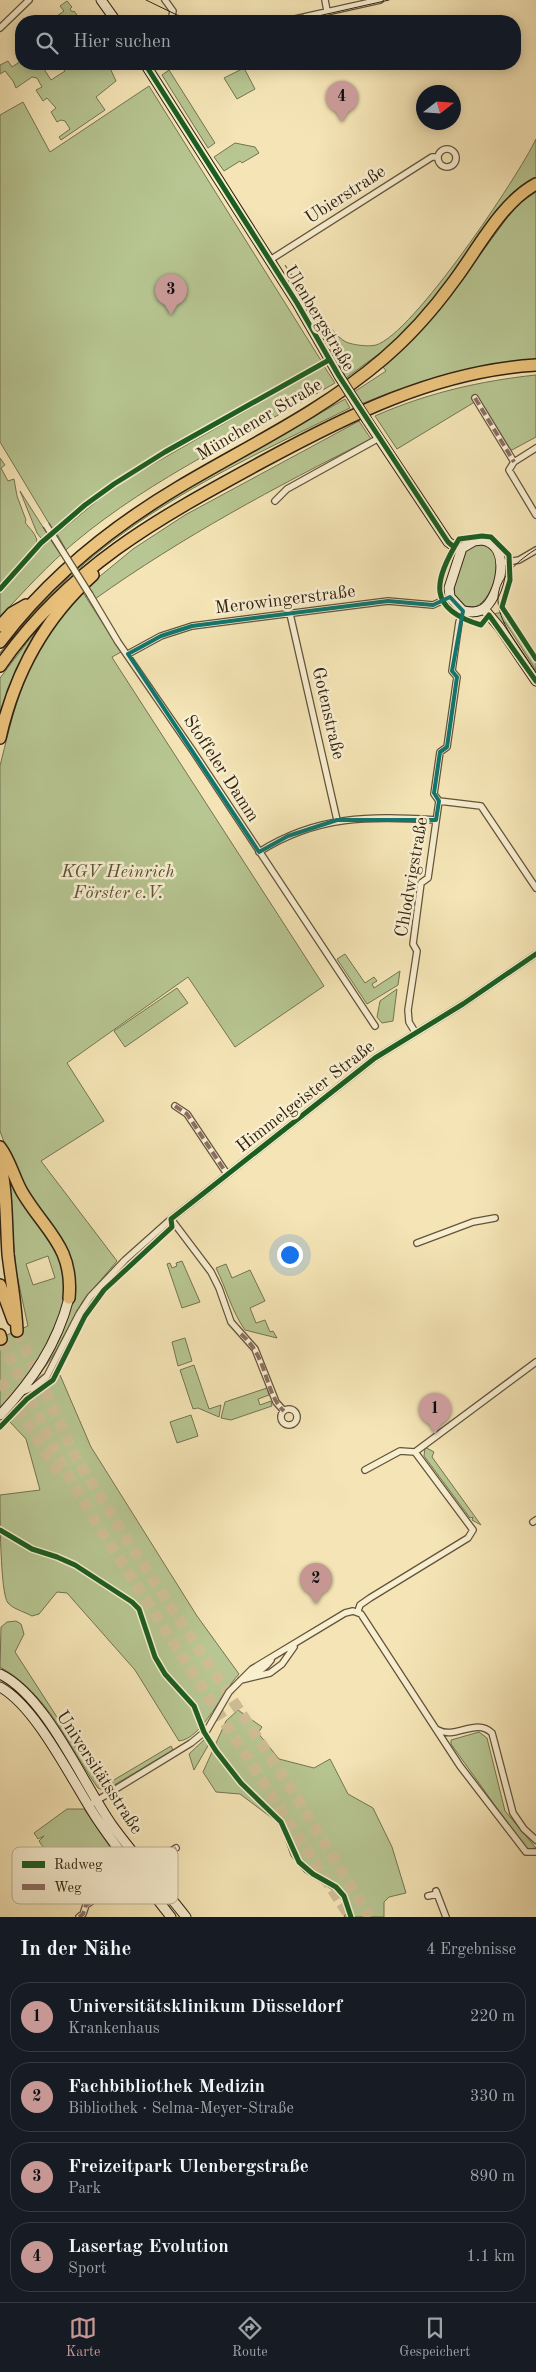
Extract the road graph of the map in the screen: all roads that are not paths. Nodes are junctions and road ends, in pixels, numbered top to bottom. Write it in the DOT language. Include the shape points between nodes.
graph roads {
  1 [pos="29,0"];
  2 [pos="101,0"];
  3 [pos="165,0"];
  4 [pos="324,0"];
  5 [pos="380,0"];
  6 [pos="327,11"];
  7 [pos="112,15"];
  8 [pos="173,15"];
  9 [pos="311,15"];
  10 [pos="0,28"];
  11 [pos="147,70"];
  12 [pos="438,157"];
  13 [pos="536,184"];
  14 [pos="270,260"];
  15 [pos="536,365"];
  16 [pos="475,398"];
  17 [pos="379,438"];
  18 [pos="536,448"];
  19 [pos="514,462"];
  20 [pos="275,501"];
  21 [pos="536,515"];
  22 [pos="46,525"];
  23 [pos="536,550"];
  24 [pos="461,551"];
  25 [pos="100,560"];
  26 [pos="501,563"];
  27 [pos="450,597"];
  28 [pos="34,601"];
  29 [pos="484,608"];
  30 [pos="463,611"];
  31 [pos="290,614"];
  32 [pos="0,626"];
  33 [pos="0,642"];
  34 [pos="128,654"];
  35 [pos="0,666"];
  36 [pos="527,669"];
  37 [pos="536,673"];
  38 [pos="536,681"];
  39 [pos="0,738"];
  40 [pos="439,801"];
  41 [pos="338,820"];
  42 [pos="436,820"];
  43 [pos="259,852"];
  44 [pos="536,888"];
  45 [pos="536,954"];
  46 [pos="374,1026"];
  47 [pos="415,1032"];
  48 [pos="175,1106"];
  49 [pos="0,1147"];
  50 [pos="0,1161"];
  51 [pos="227,1174"];
  52 [pos="495,1218"];
  53 [pos="171,1219"];
  54 [pos="417,1243"];
  55 [pos="0,1285"];
  56 [pos="69,1298"];
  57 [pos="536,1362"];
  58 [pos="22,1392"];
  59 [pos="284,1411"];
  60 [pos="0,1415"];
  61 [pos="416,1452"];
  62 [pos="365,1470"];
  63 [pos="358,1611"];
  64 [pos="298,1643"];
  65 [pos="0,1674"];
  66 [pos="241,1680"];
  67 [pos="0,1687"];
  68 [pos="49,1722"];
  69 [pos="41,1729"];
  70 [pos="438,1730"];
  71 [pos="97,1800"];
  72 [pos="88,1806"];
  73 [pos="536,1840"];
  74 [pos="117,1847"];
  75 [pos="130,1847"];
  76 [pos="536,1852"];
  77 [pos="428,1896"];
  78 [pos="86,1904"];
  79 [pos="161,1904"];
  80 [pos="176,1904"];
  81 [pos="79,1917"];
  82 [pos="171,1917"];
  83 [pos="186,1917"];
  84 [pos="446,1917"];
  1 -- 10 [label="street"];
  2 -- 7 [label="street"];
  3 -- 8 [label="street" via="173,10"];
  4 -- 6 [label="street"];
  5 -- 6 [label="street"];
  6 -- 9 [label="street"];
  11 -- 14 [label="street, Ulenbergstraße"];
  12 -- 14 [label="street, Ubierstraße" via="432,157"];
  13 -- 28 [label="highway, Münchener Straße" via="513,201 433,309 381,361 292,424 178,487 130,518 88,549"];
  14 -- 17 [label="street, Ulenbergstraße, bridge"];
  15 -- 25 [label="highway, Münchener Straße" via="454,378 368,408 182,504"];
  16 -- 19 [label="street"];
  17 -- 20 [label="street" via="287,489"];
  17 -- 24 [label="street, Ulenbergstraße" via="448,542"];
  18 -- 19 [label="street"];
  19 -- 21 [label="street" via="509,468 510,473"];
  22 -- 34 [label="street, Stoffeler Damm, bridge"];
  23 -- 26 [label="street" via="519,560"];
  24 -- 26 [label="street" via="474,541 486,540 497,549"];
  24 -- 27 [label="street" via="449,588"];
  25 -- 35 [label="highway, Münchener Straße" via="45,610"];
  25 -- 39 [label="highway" via="96,572 49,623 30,654 10,700"];
  26 -- 29 [label="street" via="491,599"];
  27 -- 30 [label="street"];
  27 -- 31 [label="street, Merowingerstraße" via="433,605 388,601"];
  28 -- 32 [label="highway" via="12,613"];
  28 -- 33 [label="highway, Münchener Straße"];
  29 -- 30 [label="street" via="474,612"];
  29 -- 36 [label="street"];
  30 -- 40 [label="street, Chlodwigstraße" via="452,671 457,677 447,747 440,752 434,791"];
  31 -- 34 [label="street, Merowingerstraße" via="192,626 160,636"];
  31 -- 41 [label="street, Gotenstraße"];
  34 -- 43 [label="street, Stoffeler Damm"];
  36 -- 37 [label="street"];
  36 -- 38 [label="street"];
  40 -- 42 [label="street, Chlodwigstraße"];
  40 -- 44 [label="street" via="481,806"];
  41 -- 42 [label="street" via="378,817"];
  41 -- 43 [label="street" via="301,831"];
  42 -- 47 [label="street, Chlodwigstraße" via="428,878 421,883 413,944 417,951 408,1017"];
  43 -- 46 [label="street, Stoffeler Damm"];
  45 -- 47 [label="street, Himmelgeister Straße"];
  47 -- 51 [label="street, Himmelgeister Straße" via="375,1058"];
  48 -- 51 [label="street, Himmelgeister Straße" via="187,1114"];
  49 -- 56 [label="highway" via="25,1197 59,1243 70,1276"];
  50 -- 55 [label="highway" via="17,1331"];
  51 -- 53 [label="street, Himmelgeister Straße"];
  52 -- 54 [label="street" via="473,1222"];
  53 -- 58 [label="street, Himmelgeister Straße" via="105,1280 79,1314 47,1376"];
  53 -- 59 [label="street" via="220,1288 231,1322 256,1350 276,1402"];
  56 -- 58 [label="street" via="53,1343 38,1372"];
  57 -- 61 [label="street"];
  58 -- 60 [label="street, Himmelgeister Straße"];
  61 -- 62 [label="street" via="400,1451"];
  61 -- 63 [label="street" via="472,1528 473,1534 370,1598 360,1605"];
  63 -- 64 [label="street" via="344,1613"];
  63 -- 70 [label="street"];
  64 -- 66 [label="street" via="265,1661"];
  64 -- 66 [label="street" via="282,1664 270,1673"];
  65 -- 68 [label="street, Universitätsstraße" via="32,1698"];
  66 -- 71 [label="street" via="229,1692 204,1732 191,1743"];
  67 -- 69 [label="street, Universitätsstraße" via="24,1707"];
  68 -- 69 [label="street"];
  68 -- 71 [label="street, Universitätsstraße"];
  69 -- 72 [label="street, Universitätsstraße"];
  70 -- 73 [label="street" via="447,1732 478,1726 492,1733 513,1813"];
  70 -- 76 [label="street" via="460,1766 522,1850"];
  71 -- 72 [label="street"];
  71 -- 75 [label="street, Universitätsstraße"];
  72 -- 74 [label="street, Universitätsstraße"];
  77 -- 84 [label="street" via="436,1893"];
  78 -- 81 [label="street, bridge" via="84,1914"];
  79 -- 82 [label="street, Universitätsstraße"];
  80 -- 83 [label="street, Universitätsstraße"];
}
